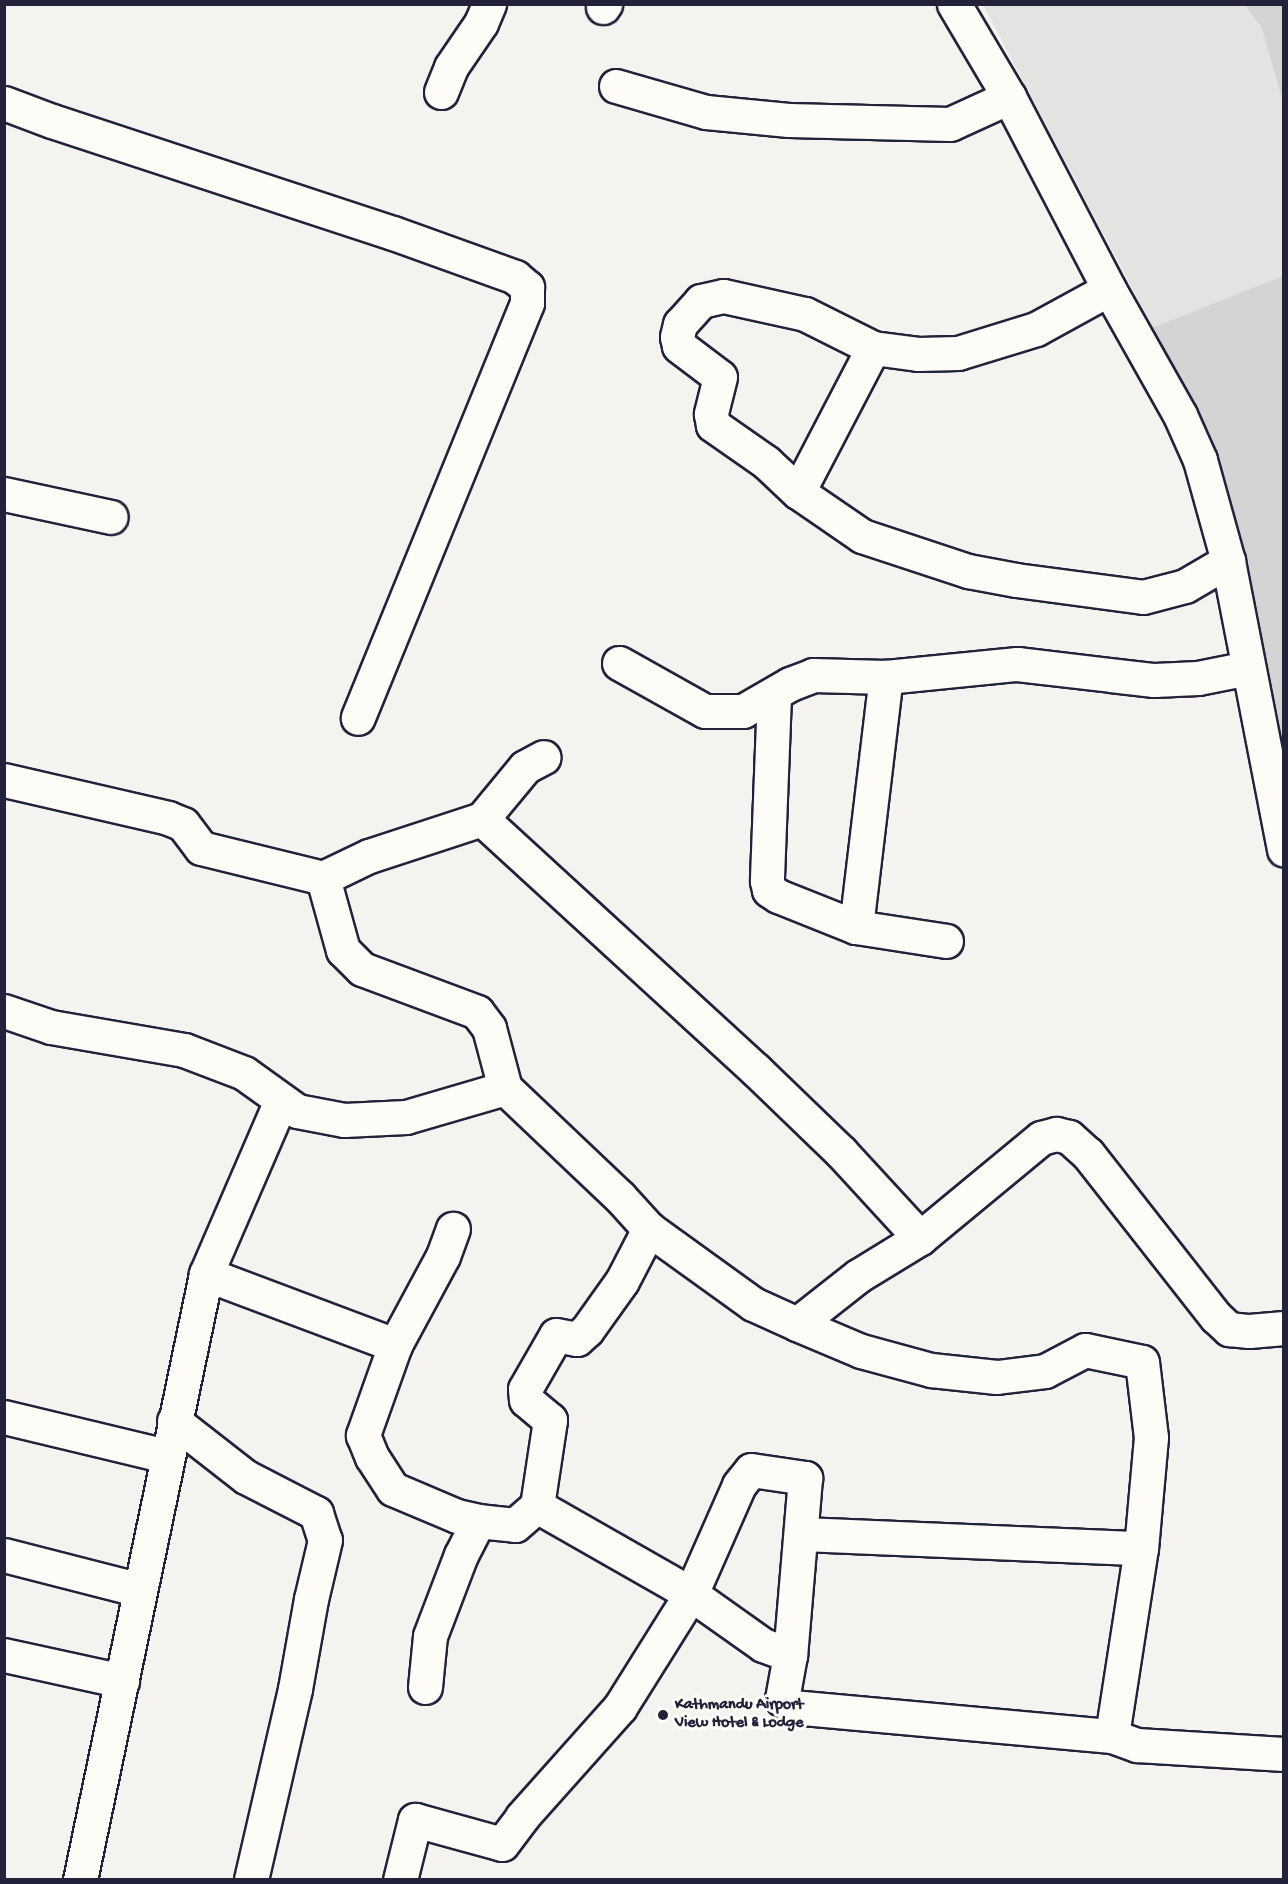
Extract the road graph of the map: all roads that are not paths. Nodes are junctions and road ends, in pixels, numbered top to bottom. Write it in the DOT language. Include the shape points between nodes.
graph roads {
  1 [pos="489,4"];
  2 [pos="954,4"];
  3 [pos="616,86"];
  4 [pos="441,92"];
  5 [pos="1009,97"];
  6 [pos="4,103"];
  7 [pos="1109,289"];
  8 [pos="873,348"];
  9 [pos="798,492"];
  10 [pos="4,494"];
  11 [pos="111,517"];
  12 [pos="1228,561"];
  13 [pos="619,663"];
  14 [pos="1248,668"];
  15 [pos="886,677"];
  16 [pos="774,695"];
  17 [pos="358,718"];
  18 [pos="544,757"];
  19 [pos="4,780"];
  20 [pos="482,819"];
  21 [pos="1284,850"];
  22 [pos="323,878"];
  23 [pos="856,927"];
  24 [pos="946,941"];
  25 [pos="4,1011"];
  26 [pos="505,1088"];
  27 [pos="281,1101"];
  28 [pos="453,1229"];
  29 [pos="649,1229"];
  30 [pos="920,1238"];
  31 [pos="206,1274"];
  32 [pos="797,1324"];
  33 [pos="1284,1328"];
  34 [pos="395,1345"];
  35 [pos="4,1416"];
  36 [pos="174,1421"];
  37 [pos="167,1456"];
  38 [pos="537,1506"];
  39 [pos="478,1521"];
  40 [pos="801,1534"];
  41 [pos="1141,1548"];
  42 [pos="4,1555"];
  43 [pos="140,1590"];
  44 [pos="691,1594"];
  45 [pos="4,1655"];
  46 [pos="790,1655"];
  47 [pos="122,1681"];
  48 [pos="425,1687"];
  49 [pos="1112,1736"];
  50 [pos="1284,1754"];
  51 [pos="80,1880"];
  52 [pos="251,1880"];
  53 [pos="399,1880"];
  1 -- 4 [label="street" via="451,67"];
  2 -- 5 [label="street"];
  3 -- 5 [label="street" via="706,112 789,120 950,124"];
  5 -- 7 [label="street"];
  6 -- 17 [label="street" via="393,233 515,277 527,287 527,303"];
  7 -- 8 [label="street" via="1036,329 958,353 918,354"];
  7 -- 12 [label="street" via="1180,415 1200,460"];
  8 -- 9 [label="street"];
  8 -- 9 [label="street" via="805,314 723,296 700,301 680,324 679,346 720,377 711,414 713,425 766,462"];
  9 -- 12 [label="street" via="862,536 968,571 1016,580 1143,597 1185,586"];
  10 -- 11 [label="street"];
  12 -- 14 [label="street"];
  13 -- 16 [label="street" via="705,711 743,711"];
  14 -- 15 [label="street" via="1198,678 1154,680 1017,664"];
  14 -- 21 [label="street"];
  15 -- 16 [label="street" via="813,675"];
  15 -- 23 [label="street"];
  16 -- 23 [label="street" via="769,891"];
  18 -- 20 [label="street" via="525,767"];
  19 -- 22 [label="street" via="168,818 183,824 201,848"];
  20 -- 22 [label="street" via="369,856"];
  20 -- 30 [label="street" via="756,1070 841,1152"];
  22 -- 26 [label="street" via="343,950 362,969 477,1012 489,1028"];
  23 -- 24 [label="street"];
  25 -- 27 [label="street" via="51,1027 184,1050 244,1073"];
  26 -- 27 [label="street" via="406,1117 344,1120 297,1111"];
  26 -- 29 [label="street"];
  27 -- 31 [label="street"];
  28 -- 34 [label="street" via="444,1256"];
  29 -- 32 [label="street" via="753,1304"];
  29 -- 38 [label="street" via="622,1281 587,1330 577,1339 556,1335 525,1389 526,1400 550,1420"];
  30 -- 32 [label="street" via="858,1276"];
  30 -- 33 [label="street" via="1041,1138 1056,1134 1069,1137 1088,1154 1229,1329"];
  31 -- 34 [label="street"];
  31 -- 36 [label="street"];
  32 -- 41 [label="street" via="861,1351 931,1370 997,1377 1045,1371 1085,1350 1142,1362 1150,1437"];
  34 -- 39 [label="street" via="363,1435 368,1452 393,1489"];
  35 -- 37 [label="street"];
  36 -- 37 [label="street"];
  36 -- 52 [label="street" via="246,1478 316,1513 325,1540"];
  37 -- 43 [label="street"];
  38 -- 39 [label="street" via="515,1525"];
  38 -- 44 [label="street"];
  39 -- 48 [label="street" via="430,1636"];
  40 -- 41 [label="street"];
  40 -- 44 [label="street" via="805,1479 751,1470 739,1485"];
  40 -- 46 [label="street"];
  41 -- 49 [label="street"];
  42 -- 43 [label="street"];
  43 -- 47 [label="street"];
  44 -- 46 [label="street" via="763,1646"];
  44 -- 53 [label="street" via="620,1707 502,1844 415,1820"];
  45 -- 47 [label="street"];
  46 -- 49 [label="street" via="782,1699 792,1707"];
  47 -- 51 [label="street"];
  49 -- 50 [label="street" via="1137,1745"];
}
